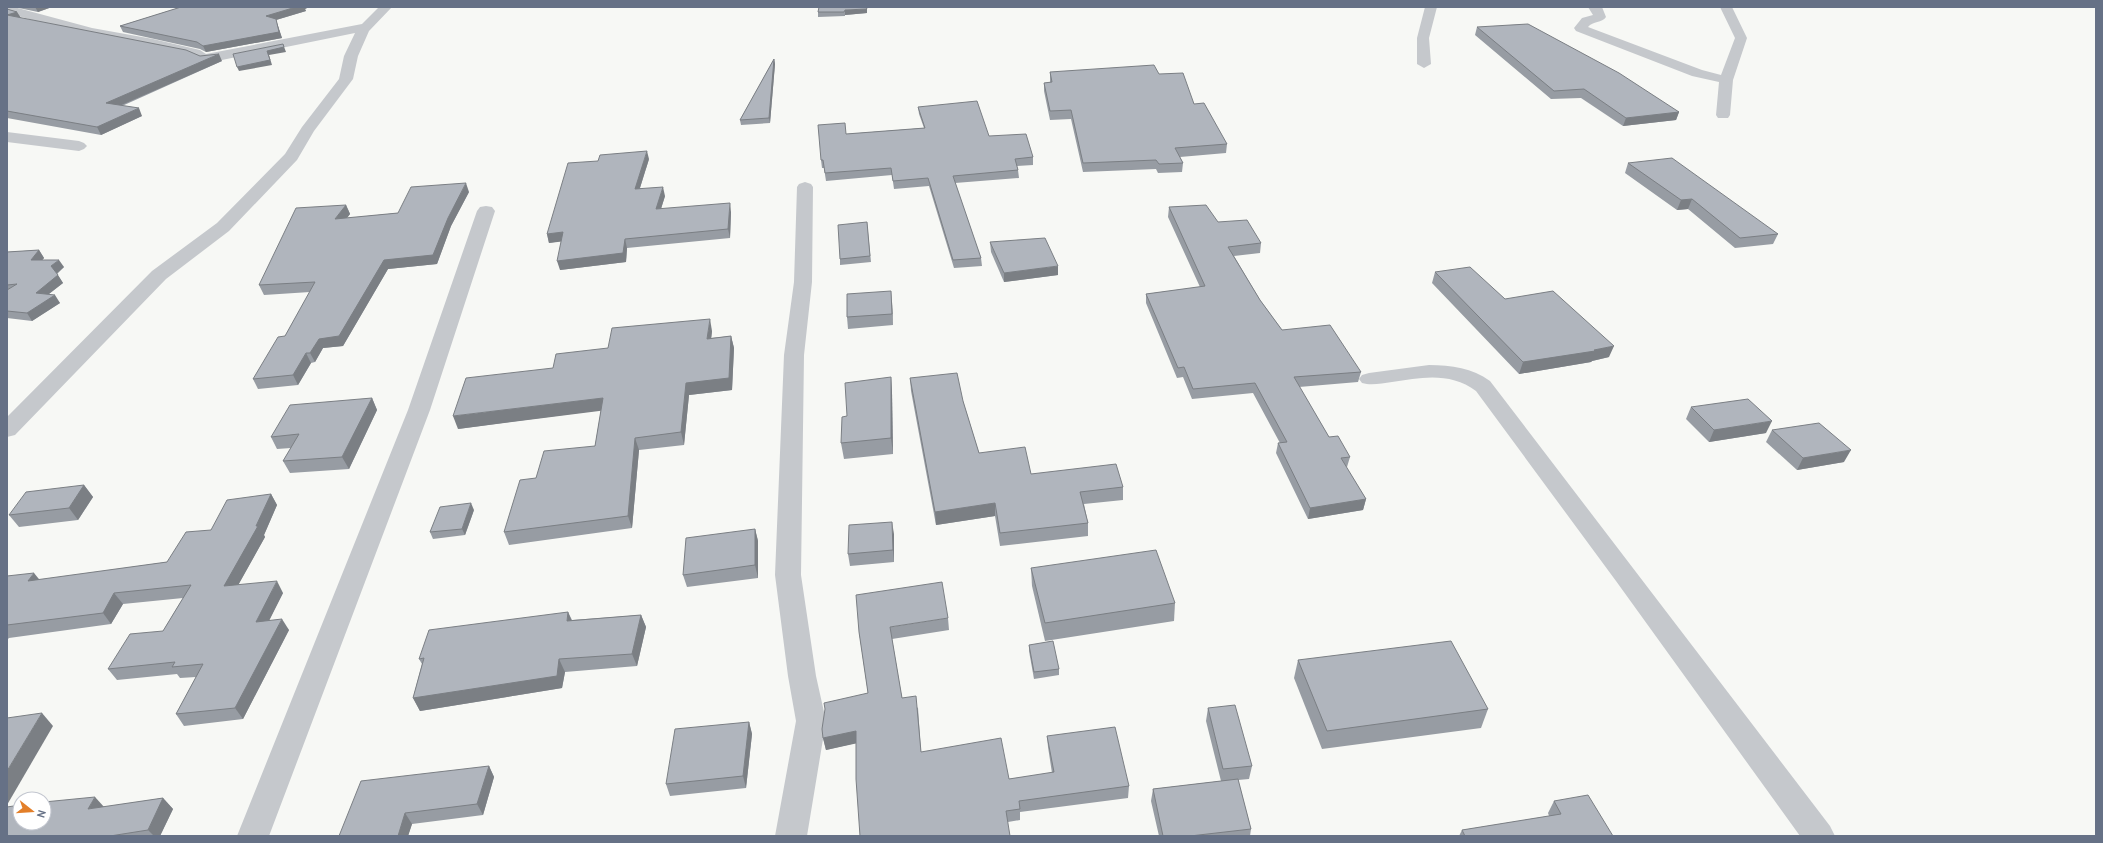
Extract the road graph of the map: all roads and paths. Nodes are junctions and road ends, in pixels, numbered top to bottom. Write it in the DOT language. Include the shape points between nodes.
graph roads {
  1 [pos="386,7"];
  2 [pos="1431,7"];
  3 [pos="1594,7"];
  4 [pos="1726,7"];
  5 [pos="7,9"];
  6 [pos="365,27"];
  7 [pos="1424,64"];
  8 [pos="1726,80"];
  9 [pos="1723,115"];
  10 [pos="7,137"];
  11 [pos="78,146"];
  12 [pos="805,187"];
  13 [pos="486,210"];
  14 [pos="1369,379"];
  15 [pos="7,430"];
  16 [pos="253,836"];
  17 [pos="791,836"];
  18 [pos="1818,836"];
  1 -- 6 [label="street"];
  2 -- 7 [label="street" via="1423,38"];
  3 -- 8 [label="street" via="1600,17 1586,22 1580,28 1697,73"];
  4 -- 8 [label="street" via="1741,38"];
  5 -- 6 [label="street" via="91,32 153,42 195,53 204,58"];
  6 -- 15 [label="street" via="351,56 346,79 306,130 291,157 223,227 159,275"];
  8 -- 9 [label="street"];
  10 -- 11 [label="street"];
  12 -- 17 [label="street" via="803,282 794,355 788,575 811,721"];
  13 -- 16 [label="street" via="419,410"];
  14 -- 18 [label="street" via="1447,370 1476,379 1483,386"];
}
